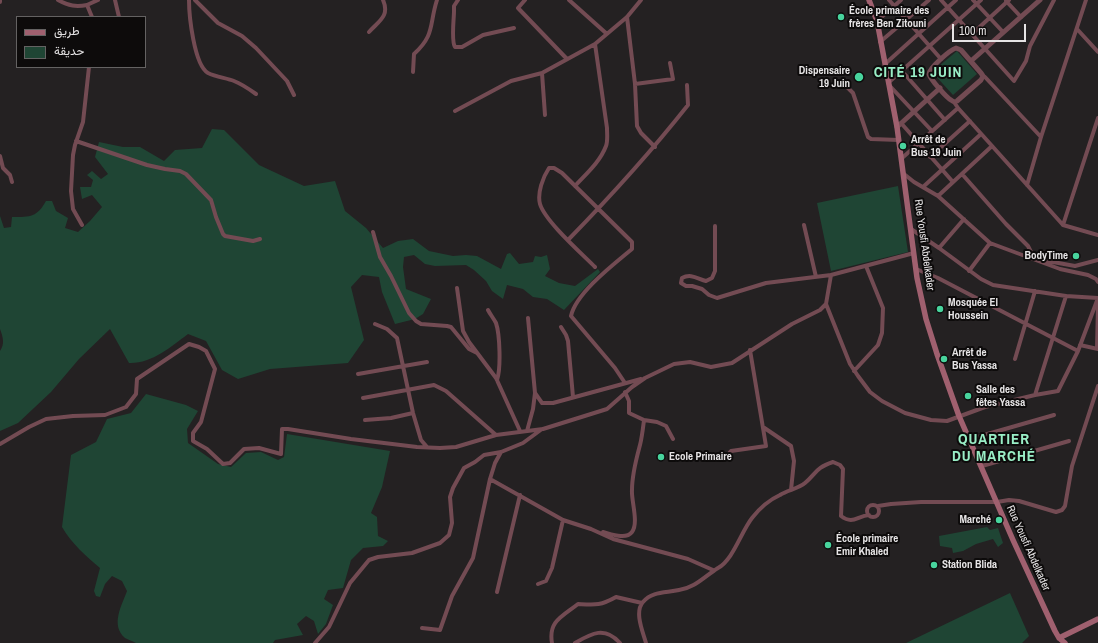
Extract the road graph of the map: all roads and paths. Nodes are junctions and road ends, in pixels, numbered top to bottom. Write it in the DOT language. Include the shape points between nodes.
graph roads {
  1 [pos="58,0"];
  2 [pos="98,0"];
  3 [pos="115,0"];
  4 [pos="190,0"];
  5 [pos="195,0"];
  6 [pos="383,0"];
  7 [pos="437,0"];
  8 [pos="458,0"];
  9 [pos="525,0"];
  10 [pos="569,0"];
  11 [pos="635,0"];
  12 [pos="869,0"];
  13 [pos="889,0"];
  14 [pos="900,0"];
  15 [pos="941,0"];
  16 [pos="956,0"];
  17 [pos="973,0"];
  18 [pos="981,0"];
  19 [pos="1054,0"];
  20 [pos="1086,0"];
  21 [pos="927,1"];
  22 [pos="1007,1"];
  23 [pos="1038,1"];
  24 [pos="640,2"];
  25 [pos="976,4"];
  26 [pos="87,5"];
  27 [pos="894,6"];
  28 [pos="947,8"];
  29 [pos="92,16"];
  30 [pos="119,16"];
  31 [pos="627,17"];
  32 [pos="1021,17"];
  33 [pos="990,18"];
  34 [pos="906,20"];
  35 [pos="959,20"];
  36 [pos="877,21"];
  37 [pos="514,28"];
  38 [pos="1076,28"];
  39 [pos="369,32"];
  40 [pos="1003,32"];
  41 [pos="919,33"];
  42 [pos="607,34"];
  43 [pos="972,34"];
  44 [pos="880,42"];
  45 [pos="595,44"];
  46 [pos="930,46"];
  47 [pos="985,48"];
  48 [pos="1098,52"];
  49 [pos="567,59"];
  50 [pos="941,59"];
  51 [pos="971,61"];
  52 [pos="670,63"];
  53 [pos="885,64"];
  54 [pos="89,68"];
  55 [pos="902,71"];
  56 [pos="414,72"];
  57 [pos="542,73"];
  58 [pos="983,76"];
  59 [pos="634,84"];
  60 [pos="844,84"];
  61 [pos="888,84"];
  62 [pos="687,85"];
  63 [pos="940,88"];
  64 [pos="256,94"];
  65 [pos="294,95"];
  66 [pos="927,100"];
  67 [pos="954,102"];
  68 [pos="958,108"];
  69 [pos="455,111"];
  70 [pos="914,112"];
  71 [pos="545,115"];
  72 [pos="1098,118"];
  73 [pos="945,120"];
  74 [pos="970,121"];
  75 [pos="899,125"];
  76 [pos="932,131"];
  77 [pos="981,134"];
  78 [pos="1041,137"];
  79 [pos="899,140"];
  80 [pos="76,141"];
  81 [pos="918,143"];
  82 [pos="992,146"];
  83 [pos="655,147"];
  84 [pos="0,156"];
  85 [pos="930,157"];
  86 [pos="901,159"];
  87 [pos="942,169"];
  88 [pos="904,174"];
  89 [pos="962,174"];
  90 [pos="12,182"];
  91 [pos="953,182"];
  92 [pos="1027,185"];
  93 [pos="575,186"];
  94 [pos="923,187"];
  95 [pos="938,196"];
  96 [pos="598,209"];
  97 [pos="964,219"];
  98 [pos="82,225"];
  99 [pos="804,225"];
  100 [pos="1063,225"];
  101 [pos="715,226"];
  102 [pos="911,230"];
  103 [pos="373,232"];
  104 [pos="1098,236"];
  105 [pos="260,239"];
  106 [pos="568,240"];
  107 [pos="990,243"];
  108 [pos="939,248"];
  109 [pos="914,253"];
  110 [pos="1031,258"];
  111 [pos="1098,260"];
  112 [pos="866,266"];
  113 [pos="595,267"];
  114 [pos="916,269"];
  115 [pos="969,271"];
  116 [pos="831,275"];
  117 [pos="816,277"];
  118 [pos="1098,282"];
  119 [pos="457,288"];
  120 [pos="1035,292"];
  121 [pos="1066,296"];
  122 [pos="1098,298"];
  123 [pos="826,304"];
  124 [pos="1098,305"];
  125 [pos="488,310"];
  126 [pos="528,318"];
  127 [pos="1026,323"];
  128 [pos="375,324"];
  129 [pos="560,328"];
  130 [pos="1053,337"];
  131 [pos="1080,345"];
  132 [pos="1097,349"];
  133 [pos="750,350"];
  134 [pos="1078,351"];
  135 [pos="476,353"];
  136 [pos="1015,359"];
  137 [pos="427,362"];
  138 [pos="403,366"];
  139 [pos="854,371"];
  140 [pos="358,374"];
  141 [pos="645,378"];
  142 [pos="497,380"];
  143 [pos="625,383"];
  144 [pos="1098,386"];
  145 [pos="408,390"];
  146 [pos="625,392"];
  147 [pos="535,393"];
  148 [pos="1035,395"];
  149 [pos="363,398"];
  150 [pos="573,398"];
  151 [pos="413,413"];
  152 [pos="1054,415"];
  153 [pos="960,416"];
  154 [pos="365,420"];
  155 [pos="644,420"];
  156 [pos="763,427"];
  157 [pos="543,429"];
  158 [pos="527,430"];
  159 [pos="520,431"];
  160 [pos="496,435"];
  161 [pos="673,439"];
  162 [pos="970,439"];
  163 [pos="1069,441"];
  164 [pos="0,444"];
  165 [pos="427,446"];
  166 [pos="501,452"];
  167 [pos="713,457"];
  168 [pos="982,466"];
  169 [pos="490,479"];
  170 [pos="791,490"];
  171 [pos="520,495"];
  172 [pos="997,502"];
  173 [pos="880,508"];
  174 [pos="868,514"];
  175 [pos="563,520"];
  176 [pos="595,531"];
  177 [pos="713,570"];
  178 [pos="538,584"];
  179 [pos="498,592"];
  180 [pos="642,603"];
  181 [pos="1098,619"];
  182 [pos="422,628"];
  183 [pos="1059,641"];
  184 [pos="316,643"];
  185 [pos="552,643"];
  186 [pos="575,643"];
  187 [pos="620,643"];
  188 [pos="646,643"];
  189 [pos="1065,643"];
  1 -- 26 [label="street" via="69,6"];
  2 -- 26 [label="street"];
  3 -- 30 [label="street"];
  4 -- 64 [label="street" via="192,31 203,69 237,82"];
  5 -- 65 [label="street" via="218,23 242,36 256,48 287,81"];
  6 -- 39 [label="street" via="386,8 384,16"];
  7 -- 56 [label="street" via="430,33 423,46 414,54"];
  8 -- 37 [label="street" via="454,6 455,47 462,47 483,35"];
  9 -- 49 [label="street" via="518,8"];
  10 -- 42 [label="street"];
  11 -- 24 [label="street"];
  12 -- 36 [label="main road, Rue Yousfi Abdelkader"];
  13 -- 27 [label="street"];
  14 -- 27 [label="street"];
  15 -- 28 [label="street"];
  16 -- 28 [label="street"];
  17 -- 25 [label="street"];
  18 -- 25 [label="street"];
  19 -- 47 [label="street" via="1014,81"];
  20 -- 38 [label="street"];
  21 -- 34 [label="street"];
  22 -- 32 [label="street"];
  22 -- 33 [label="street"];
  23 -- 32 [label="street"];
  24 -- 31 [label="street"];
  25 -- 33 [label="street"];
  25 -- 35 [label="street"];
  26 -- 29 [label="street"];
  27 -- 34 [label="street"];
  27 -- 36 [label="street"];
  28 -- 35 [label="street"];
  28 -- 41 [label="street"];
  31 -- 42 [label="street"];
  31 -- 59 [label="street"];
  32 -- 40 [label="street"];
  33 -- 40 [label="street"];
  33 -- 43 [label="street"];
  34 -- 41 [label="street"];
  34 -- 44 [label="street"];
  35 -- 43 [label="street"];
  35 -- 46 [label="street"];
  36 -- 44 [label="main road, Rue Yousfi Abdelkader"];
  38 -- 48 [label="street"];
  38 -- 78 [label="street"];
  40 -- 47 [label="street"];
  41 -- 46 [label="street"];
  41 -- 53 [label="street"];
  42 -- 45 [label="street"];
  43 -- 47 [label="street"];
  44 -- 53 [label="main road, Rue Yousfi Abdelkader"];
  45 -- 49 [label="street"];
  45 -- 93 [label="street" via="607,141 594,165"];
  46 -- 50 [label="street"];
  46 -- 55 [label="street"];
  47 -- 51 [label="street"];
  49 -- 57 [label="street"];
  50 -- 51 [label="street" via="956,48"];
  50 -- 63 [label="street" via="929,73"];
  51 -- 58 [label="street"];
  52 -- 59 [label="street" via="673,79"];
  53 -- 61 [label="main road, Rue Yousfi Abdelkader"];
  54 -- 80 [label="street" via="82,122"];
  55 -- 61 [label="street"];
  55 -- 66 [label="street"];
  57 -- 69 [label="street" via="511,81"];
  57 -- 71 [label="street"];
  58 -- 67 [label="street"];
  58 -- 78 [label="street"];
  59 -- 83 [label="street" via="637,126"];
  60 -- 79 [label="street" via="853,93 868,137"];
  61 -- 70 [label="street"];
  61 -- 75 [label="main road, Rue Yousfi Abdelkader"];
  62 -- 83 [label="street" via="688,105"];
  63 -- 66 [label="street"];
  63 -- 67 [label="street"];
  66 -- 70 [label="street"];
  66 -- 73 [label="street"];
  67 -- 68 [label="street"];
  68 -- 73 [label="street"];
  68 -- 74 [label="street"];
  70 -- 75 [label="street"];
  70 -- 76 [label="street"];
  72 -- 100 [label="street"];
  73 -- 76 [label="street"];
  74 -- 77 [label="street"];
  74 -- 85 [label="street"];
  75 -- 79 [label="main road, Rue Yousfi Abdelkader"];
  75 -- 81 [label="street"];
  76 -- 81 [label="street"];
  77 -- 82 [label="street"];
  77 -- 87 [label="street"];
  78 -- 92 [label="street"];
  79 -- 86 [label="main road, Rue Yousfi Abdelkader"];
  80 -- 98 [label="street" via="71,199 73,209"];
  80 -- 105 [label="street" via="186,174 211,200 225,236 253,241"];
  81 -- 85 [label="street"];
  81 -- 86 [label="street"];
  82 -- 89 [label="street"];
  82 -- 92 [label="street"];
  83 -- 96 [label="street"];
  84 -- 90 [label="street" via="3,168 10,174"];
  85 -- 87 [label="street"];
  86 -- 88 [label="main road, Rue Yousfi Abdelkader"];
  87 -- 91 [label="street"];
  87 -- 94 [label="street"];
  88 -- 94 [label="street"];
  88 -- 102 [label="main road, Rue Yousfi Abdelkader"];
  89 -- 91 [label="street"];
  89 -- 110 [label="street" via="1028,246"];
  91 -- 95 [label="street"];
  92 -- 100 [label="street"];
  93 -- 96 [label="street"];
  93 -- 106 [label="street" via="554,168 549,168 543,176 541,185 539,202 543,211"];
  94 -- 95 [label="street"];
  95 -- 97 [label="street"];
  96 -- 106 [label="street"];
  96 -- 143 [label="street" via="632,242 632,249 596,280 580,299 571,316"];
  97 -- 107 [label="street"];
  97 -- 108 [label="street"];
  99 -- 117 [label="street"];
  100 -- 104 [label="street"];
  101 -- 117 [label="street" via="715,271 712,278 706,282 686,276 682,278 681,283 686,286 702,289 718,298 766,283"];
  102 -- 108 [label="street"];
  102 -- 109 [label="main road, Rue Yousfi Abdelkader"];
  103 -- 135 [label="street" via="380,257 409,313 421,324 451,327 469,350"];
  106 -- 113 [label="street"];
  107 -- 110 [label="street"];
  107 -- 115 [label="street"];
  108 -- 115 [label="street"];
  109 -- 112 [label="street"];
  109 -- 114 [label="main road, Rue Yousfi Abdelkader"];
  110 -- 111 [label="street" via="1075,266"];
  110 -- 118 [label="street" via="1060,269 1088,275"];
  112 -- 116 [label="street"];
  112 -- 139 [label="street" via="883,308 882,333 878,345"];
  114 -- 127 [label="street"];
  114 -- 153 [label="main road, Rue Yousfi Abdelkader" via="926,319"];
  115 -- 120 [label="street" via="993,285"];
  116 -- 117 [label="street"];
  116 -- 123 [label="street"];
  119 -- 135 [label="street" via="463,331"];
  120 -- 121 [label="street"];
  120 -- 127 [label="street"];
  121 -- 122 [label="street"];
  121 -- 130 [label="street"];
  122 -- 131 [label="street"];
  123 -- 133 [label="street" via="820,310"];
  123 -- 139 [label="street"];
  124 -- 132 [label="street"];
  125 -- 142 [label="street" via="497,328 500,364"];
  126 -- 147 [label="street"];
  127 -- 130 [label="street"];
  127 -- 136 [label="street"];
  128 -- 138 [label="street" via="387,329 397,338"];
  129 -- 150 [label="street" via="568,341"];
  130 -- 134 [label="street"];
  130 -- 148 [label="street"];
  131 -- 132 [label="street"];
  131 -- 134 [label="street"];
  133 -- 141 [label="street" via="732,363 711,367 683,362"];
  133 -- 156 [label="street"];
  134 -- 148 [label="street" via="1058,391"];
  135 -- 142 [label="street"];
  137 -- 138 [label="street"];
  138 -- 140 [label="street"];
  138 -- 145 [label="street"];
  139 -- 153 [label="street" via="870,392 888,406 940,422"];
  141 -- 143 [label="street"];
  141 -- 146 [label="street"];
  142 -- 159 [label="street"];
  143 -- 150 [label="street"];
  144 -- 172 [label="street" via="1072,466 1065,506 1062,510 1056,512 1014,500"];
  145 -- 149 [label="street"];
  145 -- 151 [label="street"];
  145 -- 160 [label="street" via="434,385 440,387"];
  146 -- 155 [label="street" via="629,401 629,413"];
  146 -- 157 [label="street" via="607,409"];
  147 -- 150 [label="street" via="542,403 546,404"];
  147 -- 158 [label="street"];
  148 -- 153 [label="street"];
  151 -- 154 [label="street"];
  151 -- 165 [label="street" via="421,440"];
  152 -- 162 [label="street"];
  153 -- 162 [label="main road, Rue Yousfi Abdelkader"];
  155 -- 161 [label="street" via="666,426"];
  155 -- 176 [label="street" via="641,443 634,463 634,530 624,536"];
  156 -- 167 [label="street" via="766,446 731,451 724,459"];
  156 -- 170 [label="street" via="791,446 794,461"];
  157 -- 158 [label="street"];
  157 -- 166 [label="street" via="523,443"];
  158 -- 159 [label="street"];
  159 -- 160 [label="street"];
  160 -- 165 [label="street" via="456,447"];
  162 -- 168 [label="main road, Rue Yousfi Abdelkader"];
  163 -- 168 [label="street"];
  164 -- 165 [label="street" via="46,419 105,415 126,407 136,394 137,379 189,344 206,351 215,370 201,422 193,433 193,441 207,449 223,464 230,463 244,449 259,448 281,454 282,430 288,429 351,439"];
  166 -- 169 [label="street"];
  166 -- 184 [label="street" via="484,455 464,468 450,497 452,523 449,535 440,543 412,553 369,560 350,583 329,627"];
  168 -- 172 [label="main road, Rue Yousfi Abdelkader"];
  169 -- 171 [label="street"];
  169 -- 182 [label="street" via="473,558 452,596 440,630"];
  170 -- 174 [label="street" via="804,484 820,467 837,463 843,470 841,516 852,520"];
  170 -- 177 [label="street" via="766,503 744,530 729,557 720,568"];
  171 -- 175 [label="street"];
  171 -- 179 [label="street"];
  172 -- 173 [label="street" via="921,502 892,504"];
  172 -- 183 [label="main road, Rue Yousfi Abdelkader"];
  173 -- 174 [label="street" via="876,516"];
  173 -- 174 [label="street" via="874,504 870,505 867,507"];
  175 -- 176 [label="street"];
  175 -- 178 [label="street" via="552,568 546,581"];
  176 -- 177 [label="street" via="688,559"];
  177 -- 180 [label="street" via="694,585 659,593 648,597"];
  180 -- 185 [label="street" via="616,597 598,605 578,604 556,621 551,634"];
  180 -- 188 [label="street" via="639,612 640,624"];
  181 -- 183 [label="main road"];
  183 -- 189 [label="main road, Rue Yousfi Abdelkader"];
  186 -- 187 [label="street" via="590,634 600,632 612,635"];
}
